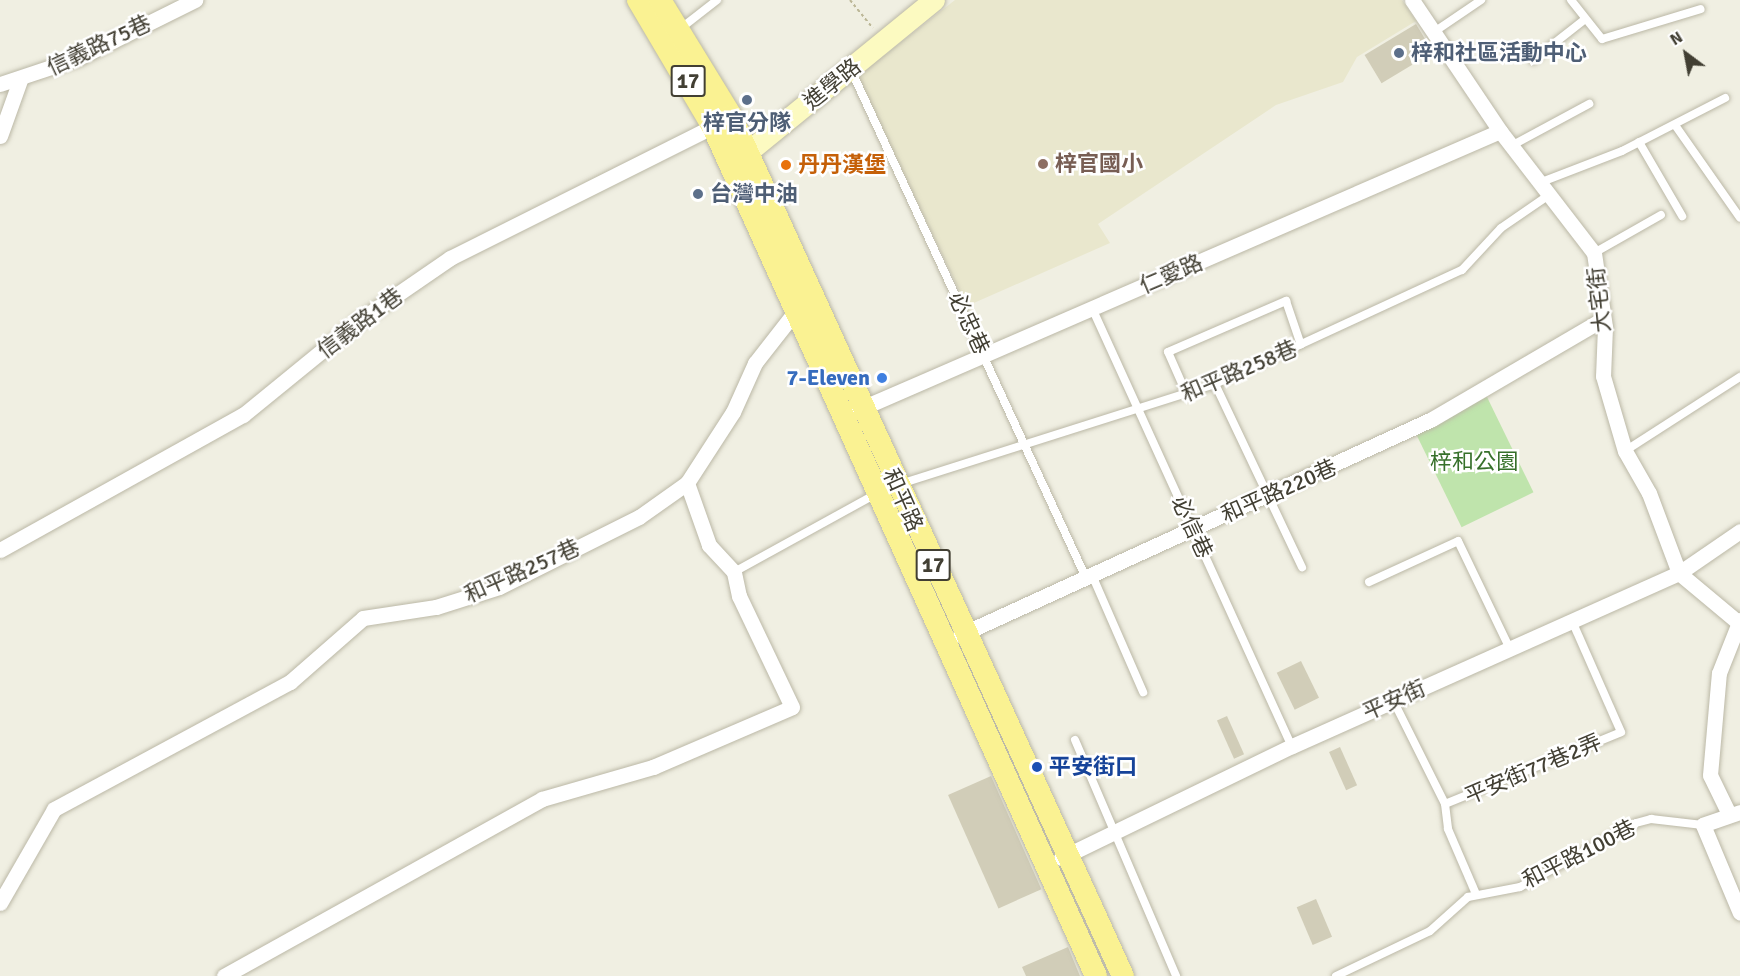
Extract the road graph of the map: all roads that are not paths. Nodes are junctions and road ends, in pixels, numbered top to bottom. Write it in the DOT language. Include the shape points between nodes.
graph roads {
  1 [pos="195,0"];
  2 [pos="638,0"];
  3 [pos="660,0"];
  4 [pos="717,0"];
  5 [pos="934,0"];
  6 [pos="1412,0"];
  7 [pos="1481,0"];
  8 [pos="1571,0"];
  9 [pos="1701,9"];
  10 [pos="1584,20"];
  11 [pos="679,30"];
  12 [pos="1434,32"];
  13 [pos="1533,60"];
  14 [pos="851,69"];
  15 [pos="20,80"];
  16 [pos="0,84"];
  17 [pos="1725,98"];
  18 [pos="1589,104"];
  19 [pos="722,122"];
  20 [pos="1674,125"];
  21 [pos="1500,131"];
  22 [pos="0,136"];
  23 [pos="1639,142"];
  24 [pos="1511,146"];
  25 [pos="739,159"];
  26 [pos="1544,189"];
  27 [pos="1661,215"];
  28 [pos="1682,216"];
  29 [pos="1740,218"];
  30 [pos="1594,253"];
  31 [pos="1092,308"];
  32 [pos="794,313"];
  33 [pos="1603,319"];
  34 [pos="1301,345"];
  35 [pos="984,355"];
  36 [pos="1740,377"];
  37 [pos="1215,384"];
  38 [pos="1187,395"];
  39 [pos="1139,411"];
  40 [pos="851,412"];
  41 [pos="1025,446"];
  42 [pos="1625,451"];
  43 [pos="687,483"];
  44 [pos="897,485"];
  45 [pos="876,494"];
  46 [pos="1269,495"];
  47 [pos="1193,530"];
  48 [pos="1740,531"];
  49 [pos="0,550"];
  50 [pos="1302,567"];
  51 [pos="734,572"];
  52 [pos="1678,573"];
  53 [pos="1089,576"];
  54 [pos="1369,582"];
  55 [pos="1572,621"];
  56 [pos="1739,622"];
  57 [pos="953,637"];
  58 [pos="1510,648"];
  59 [pos="1143,692"];
  60 [pos="1393,700"];
  61 [pos="1075,740"];
  62 [pos="1292,746"];
  63 [pos="1445,804"];
  64 [pos="1735,813"];
  65 [pos="1703,825"];
  66 [pos="1114,831"];
  67 [pos="1067,854"];
  68 [pos="1045,866"];
  69 [pos="1476,894"];
  70 [pos="0,903"];
  71 [pos="1740,913"];
  72 [pos="224,976"];
  73 [pos="1096,976"];
  74 [pos="1123,976"];
  75 [pos="1176,976"];
  76 [pos="1336,976"];
  1 -- 15 [label="street, 信義路75巷" via="78,58"];
  2 -- 19 [label="main road, 17"];
  3 -- 11 [label="main road, 17"];
  4 -- 11 [label="lane"];
  5 -- 14 [label="street, 進學路"];
  6 -- 12 [label="street, 大宅街"];
  7 -- 12 [label="lane"];
  8 -- 10 [label="lane"];
  9 -- 10 [label="lane" via="1602,39"];
  10 -- 13 [label="lane"];
  11 -- 19 [label="main road, 17"];
  12 -- 21 [label="street, 大宅街"];
  14 -- 25 [label="street, 進學路"];
  14 -- 35 [label="lane, 必忠巷"];
  15 -- 16 [label="street, 信義路75巷"];
  15 -- 22 [label="street"];
  17 -- 20 [label="lane, 和平路258巷"];
  18 -- 24 [label="lane"];
  19 -- 25 [label="main road, 17"];
  19 -- 49 [label="street, 信義路1巷" via="450,258 357,322 243,415"];
  20 -- 23 [label="lane, 和平路258巷"];
  20 -- 29 [label="lane"];
  21 -- 24 [label="street, 大宅街"];
  21 -- 31 [label="street, 仁愛路"];
  23 -- 26 [label="lane, 和平路258巷"];
  23 -- 28 [label="lane"];
  24 -- 26 [label="street, 大宅街"];
  25 -- 32 [label="main road, 和平路 / 17"];
  25 -- 40 [label="main road, 和平路 / 17"];
  26 -- 30 [label="street, 大宅街"];
  26 -- 34 [label="lane, 和平路258巷" via="1462,270"];
  27 -- 30 [label="lane"];
  30 -- 33 [label="street, 大宅街"];
  31 -- 35 [label="street, 仁愛路"];
  31 -- 39 [label="lane, 必信巷"];
  32 -- 40 [label="main road, 和平路 / 17"];
  32 -- 43 [label="street, 和平路257巷" via="755,363 733,412"];
  33 -- 42 [label="street, 大宅街" via="1603,376"];
  33 -- 46 [label="street, 和平路220巷" via="1432,419"];
  34 -- 37 [label="lane, 和平路258巷"];
  34 -- 38 [label="lane" via="1286,301 1168,352"];
  35 -- 40 [label="street, 仁愛路"];
  35 -- 41 [label="lane, 必忠巷"];
  36 -- 42 [label="lane"];
  37 -- 38 [label="lane, 和平路258巷"];
  37 -- 46 [label="lane"];
  38 -- 39 [label="lane, 和平路258巷"];
  39 -- 41 [label="lane, 和平路258巷"];
  39 -- 47 [label="lane, 必信巷"];
  40 -- 44 [label="main road, 和平路 / 17"];
  40 -- 45 [label="main road, 和平路 / 17"];
  41 -- 44 [label="lane, 和平路258巷"];
  41 -- 53 [label="lane, 必忠巷"];
  42 -- 52 [label="street, 大宅街" via="1649,493"];
  43 -- 51 [label="street" via="709,545"];
  43 -- 70 [label="street, 和平路257巷" via="639,517 499,587 436,607 363,618 290,682 54,809"];
  44 -- 57 [label="main road, 和平路 / 17"];
  45 -- 51 [label="lane"];
  45 -- 57 [label="main road, 和平路 / 17"];
  46 -- 47 [label="street, 和平路220巷"];
  46 -- 50 [label="lane"];
  47 -- 53 [label="street, 和平路220巷"];
  47 -- 62 [label="lane, 必信巷"];
  48 -- 52 [label="street, 平安街"];
  51 -- 72 [label="street" via="740,596 792,706 653,767 542,800"];
  52 -- 55 [label="street, 平安街"];
  52 -- 56 [label="street"];
  53 -- 57 [label="street, 和平路220巷"];
  53 -- 59 [label="lane, 必忠巷"];
  54 -- 58 [label="lane" via="1458,541"];
  55 -- 58 [label="street, 平安街"];
  55 -- 63 [label="lane, 平安街77巷2弄" via="1621,732"];
  56 -- 64 [label="street" via="1719,673 1710,775"];
  57 -- 67 [label="main road, 和平路 / 17"];
  57 -- 68 [label="main road, 和平路 / 17"];
  58 -- 60 [label="street, 平安街"];
  60 -- 62 [label="street, 平安街"];
  60 -- 63 [label="lane"];
  61 -- 66 [label="lane"];
  62 -- 66 [label="street, 平安街"];
  63 -- 69 [label="lane" via="1448,829"];
  64 -- 65 [label="street"];
  65 -- 69 [label="lane, 和平路100巷" via="1651,819 1636,823 1520,887"];
  65 -- 71 [label="street"];
  66 -- 67 [label="street, 平安街"];
  66 -- 75 [label="lane"];
  67 -- 68 [label="street, 平安街"];
  67 -- 74 [label="main road, 和平路 / 17"];
  68 -- 73 [label="main road, 和平路 / 17"];
  69 -- 76 [label="lane, 和平路100巷" via="1430,931"];
}
